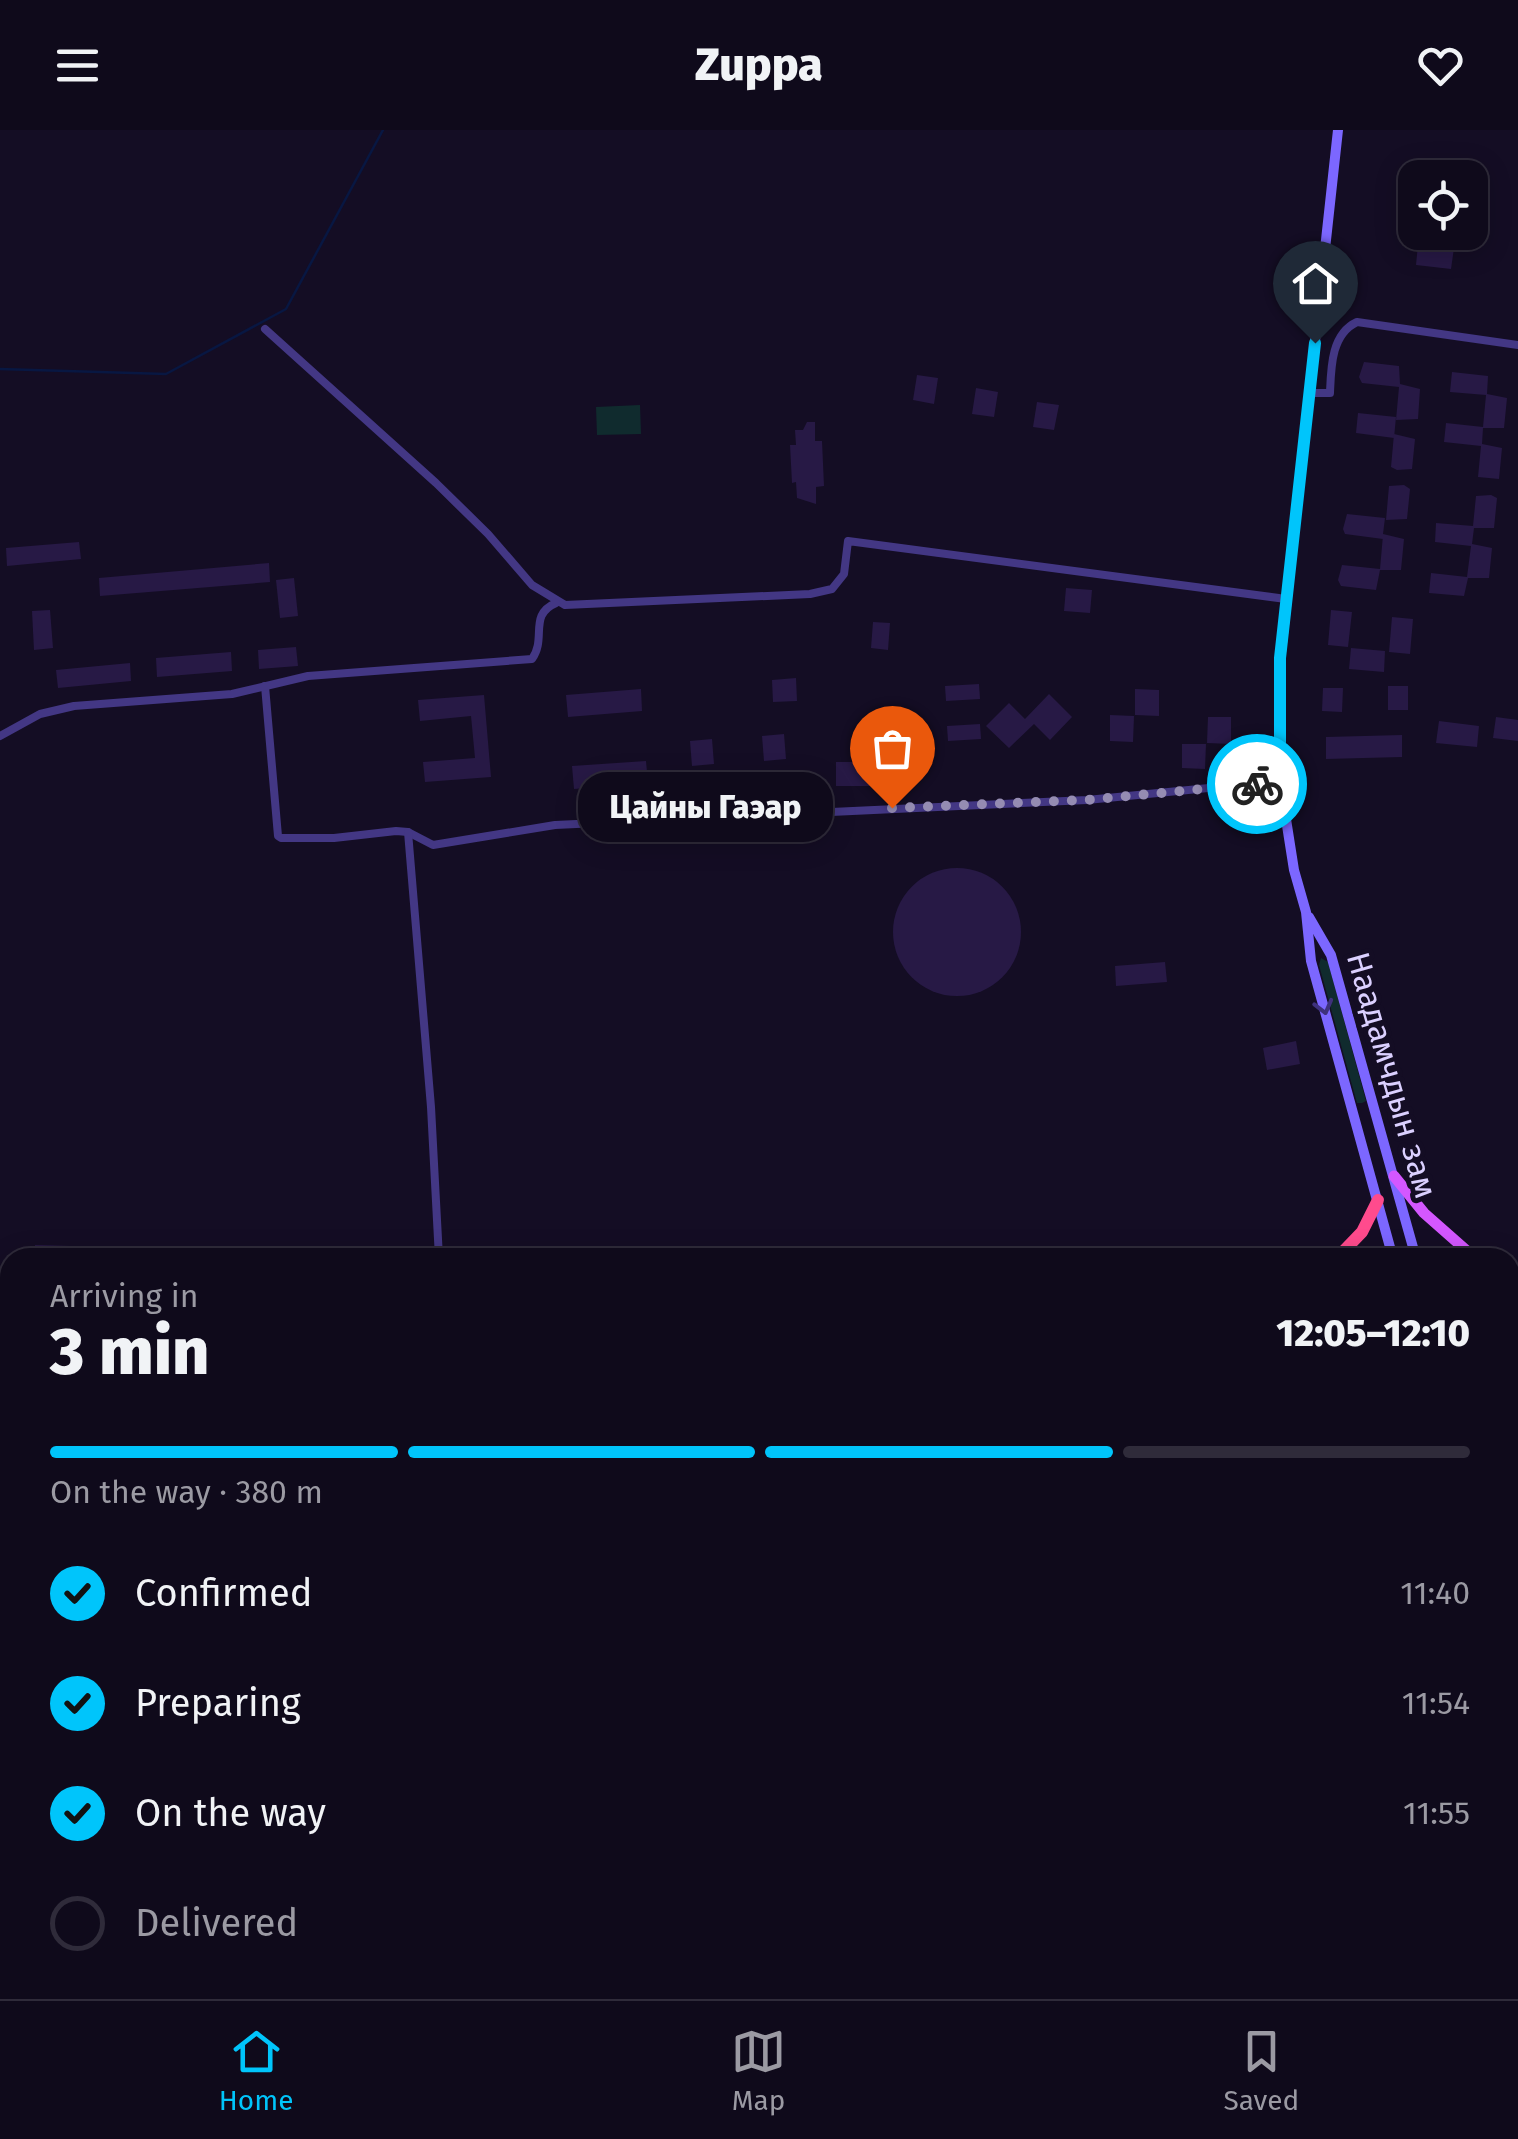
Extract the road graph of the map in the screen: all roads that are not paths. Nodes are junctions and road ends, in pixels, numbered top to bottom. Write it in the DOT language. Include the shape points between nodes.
graph roads {
  1 [pos="1338,130"];
  2 [pos="265,329"];
  3 [pos="1518,346"];
  4 [pos="1309,393"];
  5 [pos="1286,600"];
  6 [pos="556,603"];
  7 [pos="265,686"];
  8 [pos="0,736"];
  9 [pos="1280,781"];
  10 [pos="408,832"];
  11 [pos="1306,912"];
  12 [pos="1350,1104"];
  13 [pos="1373,1105"];
  14 [pos="1354,1119"];
  15 [pos="1394,1176"];
  16 [pos="1378,1200"];
  17 [pos="438,1248"];
  18 [pos="1347,1248"];
  19 [pos="1390,1248"];
  20 [pos="1413,1248"];
  21 [pos="1463,1248"];
  1 -- 4 [label="main road, Наадамчдын зам"];
  2 -- 6 [label="street" via="436,483"];
  3 -- 4 [label="street" via="1357,322 1341,335 1330,393"];
  4 -- 5 [label="main road, Наадамчдын зам"];
  5 -- 6 [label="street" via="848,541 840,583 821,592 590,607"];
  5 -- 9 [label="main road, Наадамчдын зам"];
  6 -- 7 [label="street" via="538,620 532,659 308,676"];
  7 -- 8 [label="street" via="56,709"];
  7 -- 10 [label="street" via="278,836"];
  9 -- 10 [label="street" via="1086,800 555,825 433,845"];
  9 -- 11 [label="main road, Наадамчдын зам"];
  10 -- 17 [label="street"];
  11 -- 12 [label="main road, Наадамчдын зам, one-way" via="1311,961"];
  11 -- 13 [label="main road, Наадамчдын зам" via="1331,955"];
  12 -- 13 [label="main road"];
  12 -- 14 [label="main road, Наадамчдын зам"];
  13 -- 14 [label="main road"];
  13 -- 15 [label="main road, Наадамчдын зам"];
  14 -- 16 [label="main road, Наадамчдын зам"];
  15 -- 20 [label="main road, Наадамчдын зам"];
  15 -- 21 [label="main road"];
  16 -- 18 [label="highway"];
  16 -- 19 [label="main road, Наадамчдын зам"];
}
